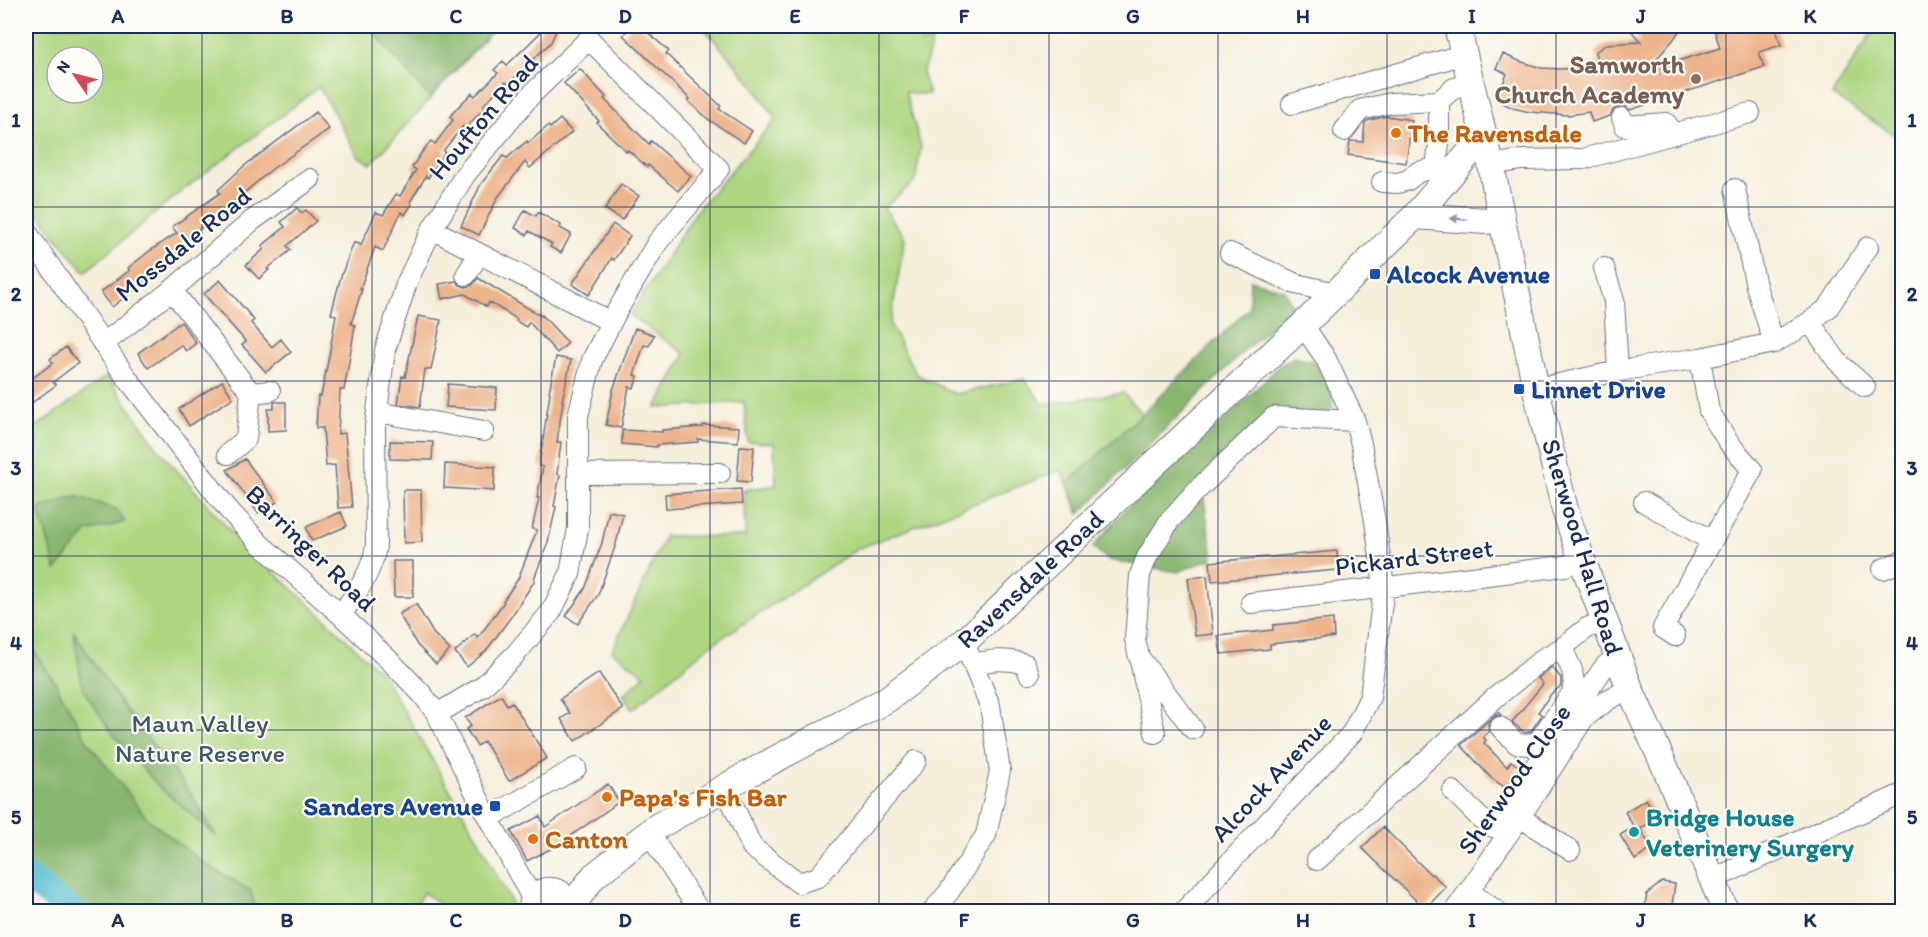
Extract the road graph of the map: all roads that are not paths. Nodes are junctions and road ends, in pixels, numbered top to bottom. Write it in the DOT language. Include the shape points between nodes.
graph roads {
  1 [pos="1457,26"];
  2 [pos="1465,54"];
  3 [pos="1471,83"];
  4 [pos="1438,102"];
  5 [pos="1292,104"];
  6 [pos="1750,113"];
  7 [pos="1622,118"];
  8 [pos="1344,131"];
  9 [pos="1674,134"];
  10 [pos="1484,136"];
  11 [pos="1491,165"];
  12 [pos="1447,172"];
  13 [pos="1382,182"];
  14 [pos="306,189"];
  15 [pos="1735,189"];
  16 [pos="1415,216"];
  17 [pos="1502,218"];
  18 [pos="432,229"];
  19 [pos="26,231"];
  20 [pos="1868,247"];
  21 [pos="1230,253"];
  22 [pos="479,254"];
  23 [pos="1601,267"];
  24 [pos="466,275"];
  25 [pos="172,290"];
  26 [pos="1336,292"];
  27 [pos="611,322"];
  28 [pos="1810,322"];
  29 [pos="1303,325"];
  30 [pos="1774,343"];
  31 [pos="103,344"];
  32 [pos="1700,358"];
  33 [pos="1618,371"];
  34 [pos="1865,387"];
  35 [pos="1536,389"];
  36 [pos="376,412"];
  37 [pos="1354,421"];
  38 [pos="484,431"];
  39 [pos="228,454"];
  40 [pos="720,473"];
  41 [pos="580,474"];
  42 [pos="1644,502"];
  43 [pos="1712,541"];
  44 [pos="1582,560"];
  45 [pos="1902,561"];
  46 [pos="1883,569"];
  47 [pos="1384,587"];
  48 [pos="1251,603"];
  49 [pos="341,615"];
  50 [pos="1604,621"];
  51 [pos="1675,636"];
  52 [pos="1562,648"];
  53 [pos="968,653"];
  54 [pos="1139,657"];
  55 [pos="1617,657"];
  56 [pos="1029,674"];
  57 [pos="1629,689"];
  58 [pos="436,714"];
  59 [pos="1500,727"];
  60 [pos="1192,729"];
  61 [pos="1155,733"];
  62 [pos="916,761"];
  63 [pos="576,768"];
  64 [pos="725,787"];
  65 [pos="1453,791"];
  66 [pos="1902,794"];
  67 [pos="1520,817"];
  68 [pos="489,818"];
  69 [pos="649,833"];
  70 [pos="1570,850"];
  71 [pos="1317,860"];
  72 [pos="1713,879"];
  73 [pos="1468,891"];
  74 [pos="547,900"];
  75 [pos="1724,911"];
  76 [pos="700,912"];
  77 [pos="932,912"];
  78 [pos="1183,912"];
  79 [pos="1454,912"];
  80 [pos="1498,912"];
  1 -- 2 [label="main road, Sherwood Hall Road"];
  2 -- 3 [label="main road, Sherwood Hall Road"];
  2 -- 5 [label="street"];
  3 -- 4 [label="street" via="1454,88"];
  3 -- 10 [label="main road, Sherwood Hall Road"];
  4 -- 8 [label="street" via="1360,110"];
  4 -- 12 [label="street" via="1439,143"];
  6 -- 9 [label="street"];
  7 -- 9 [label="street" via="1625,126 1666,123"];
  9 -- 11 [label="street" via="1583,159 1521,160"];
  10 -- 11 [label="main road, Sherwood Hall Road"];
  10 -- 12 [label="main road, Ravensdale Road"];
  11 -- 12 [label="main road"];
  11 -- 17 [label="main road, Sherwood Hall Road"];
  12 -- 13 [label="street" via="1418,172 1398,183"];
  12 -- 16 [label="main road, Ravensdale Road"];
  14 -- 25 [label="street, Mossdale Road" via="253,220"];
  15 -- 30 [label="street" via="1756,286"];
  17 -- 16 [label="main road, one-way"];
  16 -- 26 [label="main road, Ravensdale Road"];
  17 -- 35 [label="main road, Sherwood Hall Road"];
  18 -- 22 [label="street"];
  18 -- 27 [label="street, Houfton Road" via="465,175 530,96 589,39 719,169 657,243"];
  18 -- 36 [label="street, Houfton Road" via="407,282 385,350"];
  19 -- 31 [label="street, Barringer Road"];
  20 -- 28 [label="street" via="1828,308"];
  21 -- 26 [label="street" via="1296,284"];
  22 -- 24 [label="street"];
  22 -- 27 [label="street"];
  23 -- 33 [label="street" via="1614,301"];
  25 -- 31 [label="street, Mossdale Road"];
  25 -- 39 [label="street" via="261,392 247,421 246,439"];
  26 -- 29 [label="main road, Ravensdale Road"];
  27 -- 41 [label="street" via="592,360 578,416"];
  28 -- 30 [label="street"];
  28 -- 34 [label="street" via="1838,361"];
  29 -- 37 [label="street, Alcock Avenue" via="1326,359"];
  29 -- 53 [label="main road, Ravensdale Road"];
  30 -- 32 [label="street"];
  31 -- 49 [label="street, Barringer Road" via="227,508 260,544"];
  32 -- 33 [label="street"];
  32 -- 43 [label="street" via="1709,411 1752,470"];
  33 -- 35 [label="street"];
  35 -- 44 [label="main road, Sherwood Hall Road" via="1565,510"];
  36 -- 38 [label="street"];
  36 -- 49 [label="street, Houfton Road" via="376,546 364,582"];
  37 -- 47 [label="street, Alcock Avenue"];
  37 -- 54 [label="street" via="1274,417 1170,520 1140,575 1135,639"];
  40 -- 41 [label="street"];
  41 -- 58 [label="street" via="578,528 570,574 551,612 482,687"];
  42 -- 43 [label="street"];
  43 -- 51 [label="street" via="1663,628"];
  44 -- 47 [label="street, Pickard Street" via="1565,566"];
  44 -- 50 [label="main road, Sherwood Hall Road"];
  45 -- 46 [label="street"];
  47 -- 48 [label="street, Pickard Street"];
  47 -- 78 [label="street, Alcock Avenue" via="1370,697 1352,733"];
  49 -- 58 [label="street, Barringer Road" via="392,662"];
  50 -- 52 [label="street" via="1587,628"];
  50 -- 55 [label="main road, Sherwood Hall Road"];
  52 -- 59 [label="street" via="1575,683 1539,740 1529,745 1517,744"];
  52 -- 71 [label="street" via="1544,657 1496,697"];
  53 -- 56 [label="street" via="1025,664"];
  53 -- 64 [label="main road, Ravensdale Road"];
  53 -- 77 [label="street" via="990,706 1000,771 987,836"];
  54 -- 60 [label="street"];
  54 -- 61 [label="street"];
  55 -- 57 [label="main road, Sherwood Hall Road"];
  55 -- 65 [label="street" via="1605,666 1492,827"];
  57 -- 67 [label="street, Sherwood Close" via="1584,718"];
  57 -- 72 [label="main road, Sherwood Hall Road"];
  58 -- 68 [label="street, Barringer Road"];
  62 -- 64 [label="street" via="818,877 799,883 752,847"];
  63 -- 68 [label="street"];
  64 -- 69 [label="main road, Ravensdale Road"];
  66 -- 72 [label="street"];
  67 -- 70 [label="street"];
  67 -- 73 [label="street, Sherwood Close"];
  68 -- 74 [label="street, Barringer Road"];
  69 -- 74 [label="main road, Ravensdale Road" via="594,876"];
  69 -- 76 [label="street"];
  72 -- 75 [label="main road, Sherwood Hall Road"];
  73 -- 79 [label="street, Sherwood Close"];
  73 -- 80 [label="street"];
}
